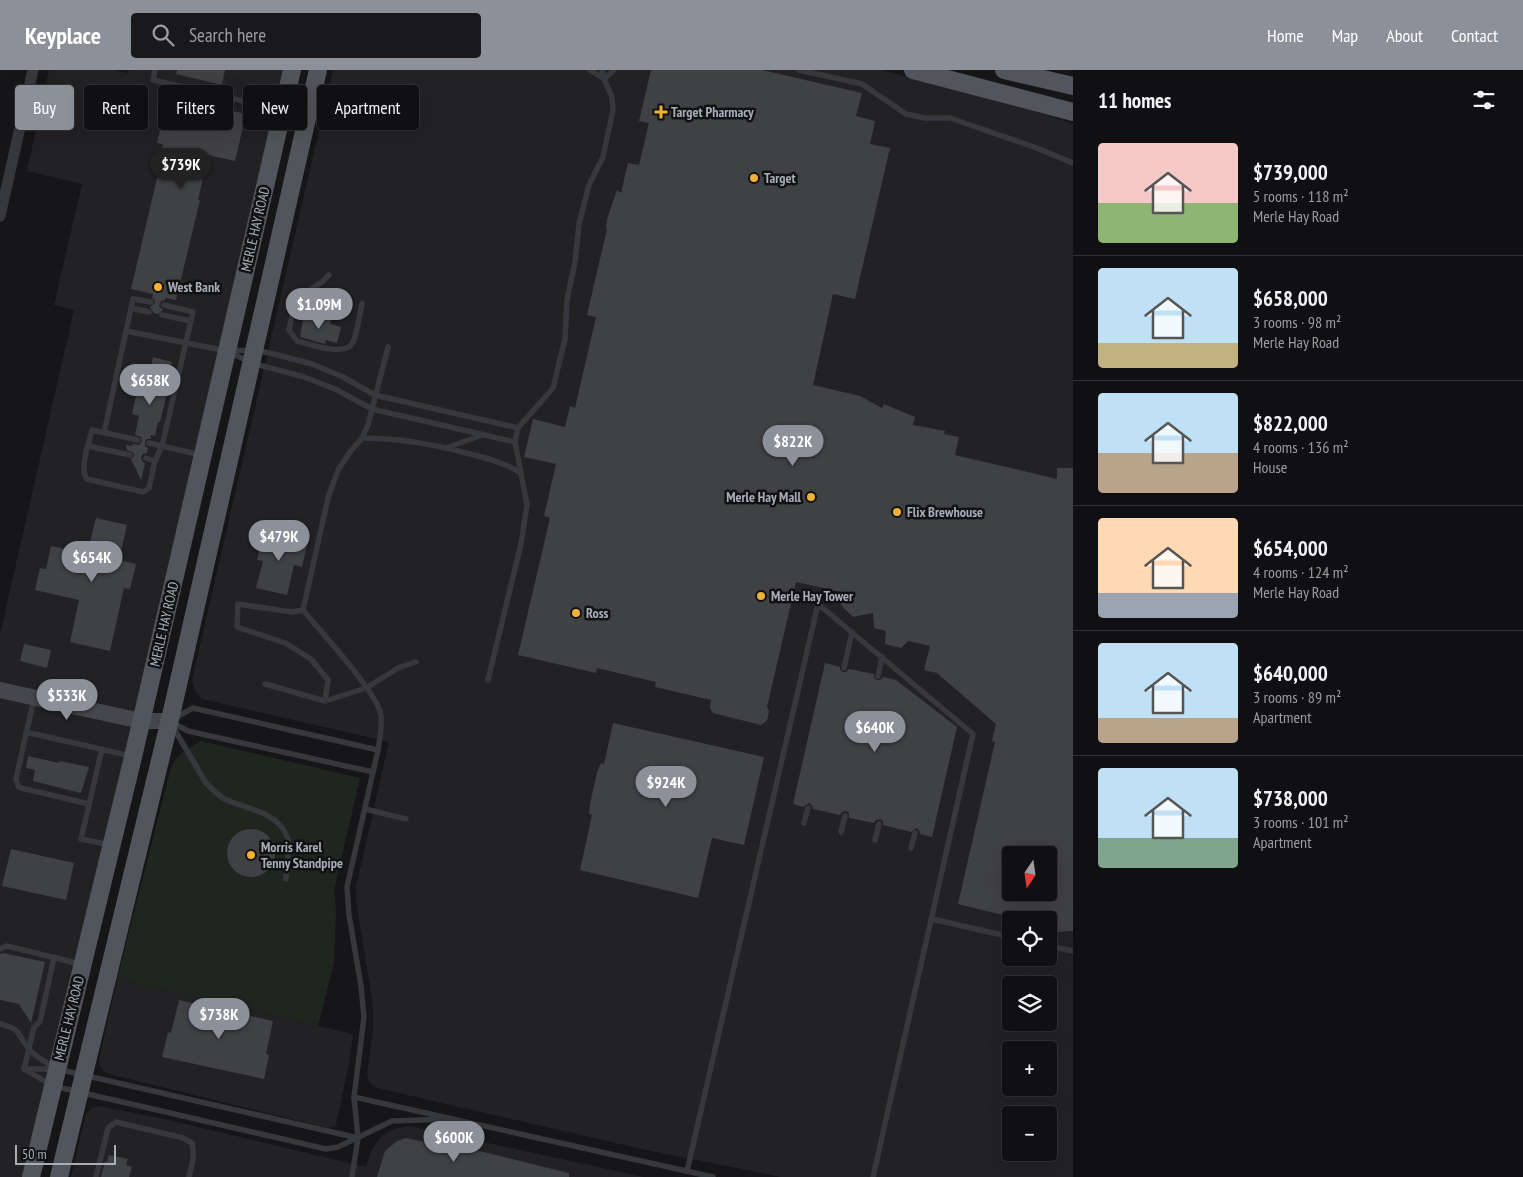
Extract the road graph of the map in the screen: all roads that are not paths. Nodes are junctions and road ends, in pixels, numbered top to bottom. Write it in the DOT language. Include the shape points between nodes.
graph roads {
  1 [pos="34,70"];
  2 [pos="155,70"];
  3 [pos="292,70"];
  4 [pos="318,70"];
  5 [pos="590,70"];
  6 [pos="602,70"];
  7 [pos="614,70"];
  8 [pos="799,70"];
  9 [pos="913,70"];
  10 [pos="1004,70"];
  11 [pos="604,79"];
  12 [pos="289,85"];
  13 [pos="1073,86"];
  14 [pos="243,101"];
  15 [pos="1073,112"];
  16 [pos="278,130"];
  17 [pos="1073,163"];
  18 [pos="0,216"];
  19 [pos="329,275"];
  20 [pos="151,302"];
  21 [pos="362,304"];
  22 [pos="164,305"];
  23 [pos="131,308"];
  24 [pos="149,312"];
  25 [pos="162,315"];
  26 [pos="191,321"];
  27 [pos="126,332"];
  28 [pos="186,343"];
  29 [pos="388,347"];
  30 [pos="227,351"];
  31 [pos="253,356"];
  32 [pos="375,395"];
  33 [pos="372,410"];
  34 [pos="518,428"];
  35 [pos="104,433"];
  36 [pos="482,435"];
  37 [pos="362,438"];
  38 [pos="138,440"];
  39 [pos="515,442"];
  40 [pos="150,443"];
  41 [pos="88,446"];
  42 [pos="162,446"];
  43 [pos="446,448"];
  44 [pos="130,455"];
  45 [pos="202,455"];
  46 [pos="146,458"];
  47 [pos="155,461"];
  48 [pos="521,473"];
  49 [pos="303,610"];
  50 [pos="852,632"];
  51 [pos="882,657"];
  52 [pos="416,662"];
  53 [pos="844,668"];
  54 [pos="878,676"];
  55 [pos="488,680"];
  56 [pos="265,684"];
  57 [pos="915,685"];
  58 [pos="366,688"];
  59 [pos="0,690"];
  60 [pos="910,690"];
  61 [pos="34,697"];
  62 [pos="325,701"];
  63 [pos="169,721"];
  64 [pos="141,722"];
  65 [pos="26,732"];
  66 [pos="102,749"];
  67 [pos="378,750"];
  68 [pos="133,756"];
  69 [pos="373,772"];
  70 [pos="89,804"];
  71 [pos="808,808"];
  72 [pos="364,810"];
  73 [pos="845,816"];
  74 [pos="406,819"];
  75 [pos="804,823"];
  76 [pos="879,824"];
  77 [pos="841,832"];
  78 [pos="915,833"];
  79 [pos="876,840"];
  80 [pos="112,846"];
  81 [pos="911,848"];
  82 [pos="286,879"];
  83 [pos="932,919"];
  84 [pos="1002,935"];
  85 [pos="1057,948"];
  86 [pos="0,949"];
  87 [pos="1073,951"];
  88 [pos="54,958"];
  89 [pos="82,964"];
  90 [pos="0,1024"];
  91 [pos="29,1050"];
  92 [pos="24,1069"];
  93 [pos="55,1078"];
  94 [pos="81,1084"];
  95 [pos="354,1097"];
  96 [pos="452,1118"];
  97 [pos="358,1138"];
  98 [pos="687,1171"];
  99 [pos="31,1177"];
  100 [pos="59,1177"];
  101 [pos="96,1177"];
  102 [pos="190,1177"];
  103 [pos="352,1177"];
  104 [pos="713,1177"];
  105 [pos="873,1177"];
  1 -- 18 [label="street"];
  2 -- 14 [label="lane" via="152,80"];
  3 -- 12 [label="main road, MERLE HAY ROAD"];
  4 -- 31 [label="main road, MERLE HAY ROAD"];
  5 -- 11 [label="lane"];
  6 -- 11 [label="lane"];
  7 -- 11 [label="lane"];
  8 -- 17 [label="lane" via="862,84 906,114 950,118 1034,146"];
  9 -- 15 [label="main road"];
  10 -- 13 [label="main road"];
  11 -- 34 [label="lane" via="612,97 613,110 603,156 589,185 579,224 566,300 565,339 556,377 553,388"];
  16 -- 30 [label="main road, MERLE HAY ROAD"];
  19 -- 21 [label="lane" via="295,302 289,325 297,341 345,349 353,342"];
  20 -- 23 [label="lane" via="133,298"];
  22 -- 26 [label="lane" via="193,312"];
  23 -- 24 [label="lane"];
  23 -- 27 [label="lane"];
  25 -- 26 [label="lane"];
  26 -- 28 [label="lane"];
  27 -- 28 [label="lane"];
  27 -- 35 [label="lane"];
  28 -- 30 [label="lane"];
  28 -- 42 [label="lane"];
  29 -- 32 [label="lane"];
  30 -- 31 [label="lane"];
  30 -- 31 [label="lane"];
  30 -- 45 [label="main road, MERLE HAY ROAD"];
  31 -- 32 [label="lane" via="312,364"];
  31 -- 33 [label="lane" via="335,389"];
  31 -- 63 [label="main road, MERLE HAY ROAD"];
  32 -- 33 [label="lane"];
  32 -- 34 [label="lane"];
  33 -- 36 [label="lane"];
  33 -- 37 [label="lane"];
  34 -- 39 [label="lane"];
  35 -- 38 [label="lane"];
  35 -- 41 [label="lane" via="92,430"];
  36 -- 39 [label="lane"];
  36 -- 43 [label="lane"];
  37 -- 43 [label="lane" via="392,438"];
  37 -- 49 [label="lane" via="343,461 335,480"];
  39 -- 48 [label="lane"];
  40 -- 42 [label="lane"];
  41 -- 44 [label="lane"];
  41 -- 47 [label="lane" via="84,468 87,480 143,492 149,488"];
  42 -- 45 [label="lane"];
  42 -- 47 [label="lane"];
  43 -- 48 [label="lane" via="500,461"];
  45 -- 64 [label="main road, MERLE HAY ROAD"];
  46 -- 47 [label="lane"];
  48 -- 55 [label="lane" via="527,505 521,544"];
  49 -- 58 [label="lane"];
  49 -- 62 [label="lane" via="292,612 238,604 237,627 285,643 311,659 328,680"];
  50 -- 51 [label="lane"];
  50 -- 53 [label="lane"];
  50 -- 98 [label="lane" via="818,604"];
  51 -- 54 [label="lane"];
  51 -- 57 [label="lane"];
  52 -- 58 [label="lane" via="400,667"];
  56 -- 62 [label="lane"];
  57 -- 60 [label="lane"];
  57 -- 83 [label="lane" via="943,712 974,734"];
  58 -- 62 [label="lane"];
  58 -- 67 [label="lane" via="380,715"];
  59 -- 61 [label="street"];
  61 -- 64 [label="street"];
  61 -- 65 [label="lane"];
  63 -- 64 [label="street"];
  63 -- 67 [label="lane" via="192,708"];
  63 -- 69 [label="lane" via="188,731"];
  63 -- 82 [label="lane" via="211,788 222,798 261,812 282,828 288,837"];
  63 -- 94 [label="main road, MERLE HAY ROAD"];
  64 -- 68 [label="main road, MERLE HAY ROAD"];
  65 -- 66 [label="lane"];
  65 -- 70 [label="lane" via="16,779 18,786"];
  66 -- 68 [label="lane"];
  66 -- 70 [label="lane"];
  67 -- 69 [label="lane"];
  68 -- 80 [label="main road, MERLE HAY ROAD"];
  69 -- 72 [label="lane"];
  70 -- 80 [label="lane" via="81,839"];
  71 -- 75 [label="lane"];
  72 -- 74 [label="lane"];
  72 -- 95 [label="lane" via="347,887 348,915 364,1017"];
  73 -- 77 [label="lane"];
  76 -- 79 [label="lane"];
  78 -- 81 [label="lane"];
  80 -- 89 [label="main road, MERLE HAY ROAD"];
  83 -- 84 [label="lane"];
  83 -- 105 [label="lane"];
  85 -- 87 [label="lane"];
  86 -- 88 [label="lane" via="7,946"];
  88 -- 89 [label="lane"];
  88 -- 91 [label="lane" via="40,1022 34,1027"];
  89 -- 93 [label="main road, MERLE HAY ROAD"];
  90 -- 91 [label="lane" via="18,1032"];
  91 -- 92 [label="lane"];
  91 -- 93 [label="lane"];
  92 -- 93 [label="lane"];
  92 -- 93 [label="lane"];
  93 -- 94 [label="lane"];
  93 -- 94 [label="lane"];
  93 -- 99 [label="main road, MERLE HAY ROAD"];
  94 -- 97 [label="lane"];
  94 -- 97 [label="lane" via="326,1149"];
  94 -- 100 [label="main road, MERLE HAY ROAD"];
  95 -- 96 [label="lane"];
  95 -- 97 [label="lane"];
  96 -- 97 [label="lane" via="392,1121"];
  96 -- 98 [label="lane"];
  97 -- 103 [label="lane"];
  98 -- 104 [label="lane"];
  101 -- 102 [label="lane" via="108,1128 116,1122 192,1143 194,1159"];
}
